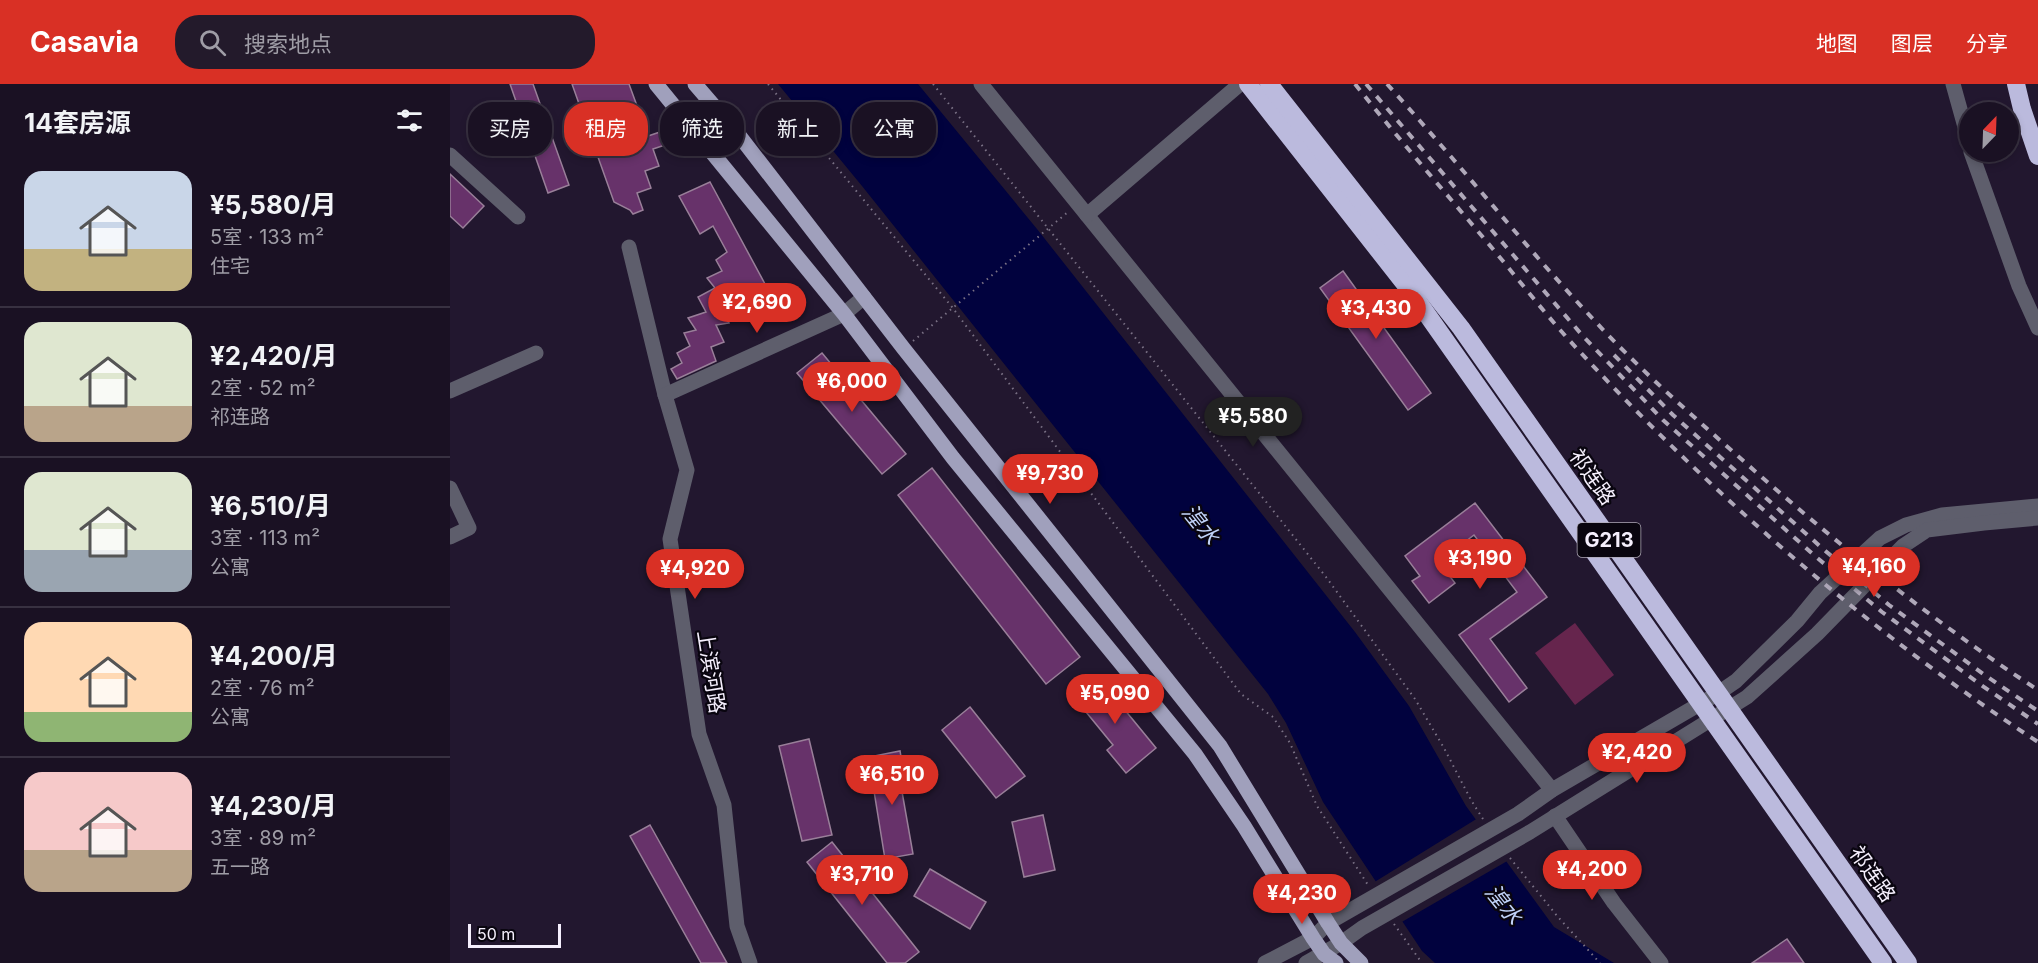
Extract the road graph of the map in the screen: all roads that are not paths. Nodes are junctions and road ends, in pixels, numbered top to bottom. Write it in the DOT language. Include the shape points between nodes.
graph roads {
  1 [pos="656,84"];
  2 [pos="695,84"];
  3 [pos="981,84"];
  4 [pos="1240,84"];
  5 [pos="1248,84"];
  6 [pos="1269,84"];
  7 [pos="1953,84"];
  8 [pos="2016,84"];
  9 [pos="1959,106"];
  10 [pos="1295,130"];
  11 [pos="450,155"];
  12 [pos="2038,156"];
  13 [pos="1975,162"];
  14 [pos="1082,210"];
  15 [pos="518,217"];
  16 [pos="629,247"];
  17 [pos="864,297"];
  18 [pos="844,314"];
  19 [pos="2038,328"];
  20 [pos="536,353"];
  21 [pos="450,391"];
  22 [pos="665,395"];
  23 [pos="450,488"];
  24 [pos="2038,506"];
  25 [pos="2038,518"];
  26 [pos="450,537"];
  27 [pos="1710,705"];
  28 [pos="1728,709"];
  29 [pos="1552,790"];
  30 [pos="1555,816"];
  31 [pos="1328,923"];
  32 [pos="1313,938"];
  33 [pos="1341,943"];
  34 [pos="1330,958"];
  35 [pos="750,963"];
  36 [pos="1265,963"];
  37 [pos="1306,963"];
  38 [pos="1361,963"];
  39 [pos="1660,963"];
  40 [pos="1883,963"];
  41 [pos="1908,963"];
  1 -- 18 [label="main road"];
  2 -- 17 [label="main road"];
  3 -- 14 [label="street"];
  4 -- 14 [label="street"];
  5 -- 10 [label="highway, 祁连路 / G213"];
  6 -- 10 [label="highway, 祁连路 / G213"];
  7 -- 9 [label="street"];
  8 -- 12 [label="highway"];
  10 -- 27 [label="highway, 祁连路 / G213" via="1461,328"];
  11 -- 15 [label="street"];
  13 -- 19 [label="street"];
  14 -- 29 [label="street"];
  16 -- 22 [label="street, 上滨河路"];
  17 -- 18 [label="street"];
  17 -- 31 [label="main road" via="1220,746"];
  18 -- 22 [label="street"];
  18 -- 32 [label="main road" via="953,458 1196,754"];
  20 -- 21 [label="street"];
  22 -- 35 [label="street, 上滨河路" via="687,470 670,539 676,587 699,734 724,805 737,926"];
  23 -- 26 [label="street" via="469,528"];
  24 -- 27 [label="street" via="1942,515 1906,525 1880,538"];
  25 -- 28 [label="street" via="1928,530 1903,546 1816,634 1747,697"];
  27 -- 28 [label="highway, 祁连路 / G213"];
  27 -- 29 [label="street"];
  27 -- 30 [label="street"];
  27 -- 40 [label="highway, 祁连路 / G213"];
  28 -- 41 [label="highway, 祁连路 / G213"];
  29 -- 31 [label="street" via="1518,814"];
  30 -- 33 [label="street" via="1362,927"];
  30 -- 39 [label="street"];
  31 -- 32 [label="street"];
  31 -- 33 [label="main road"];
  32 -- 34 [label="main road"];
  32 -- 36 [label="street"];
  33 -- 34 [label="street"];
  33 -- 38 [label="main road"];
  34 -- 37 [label="street"];
}
